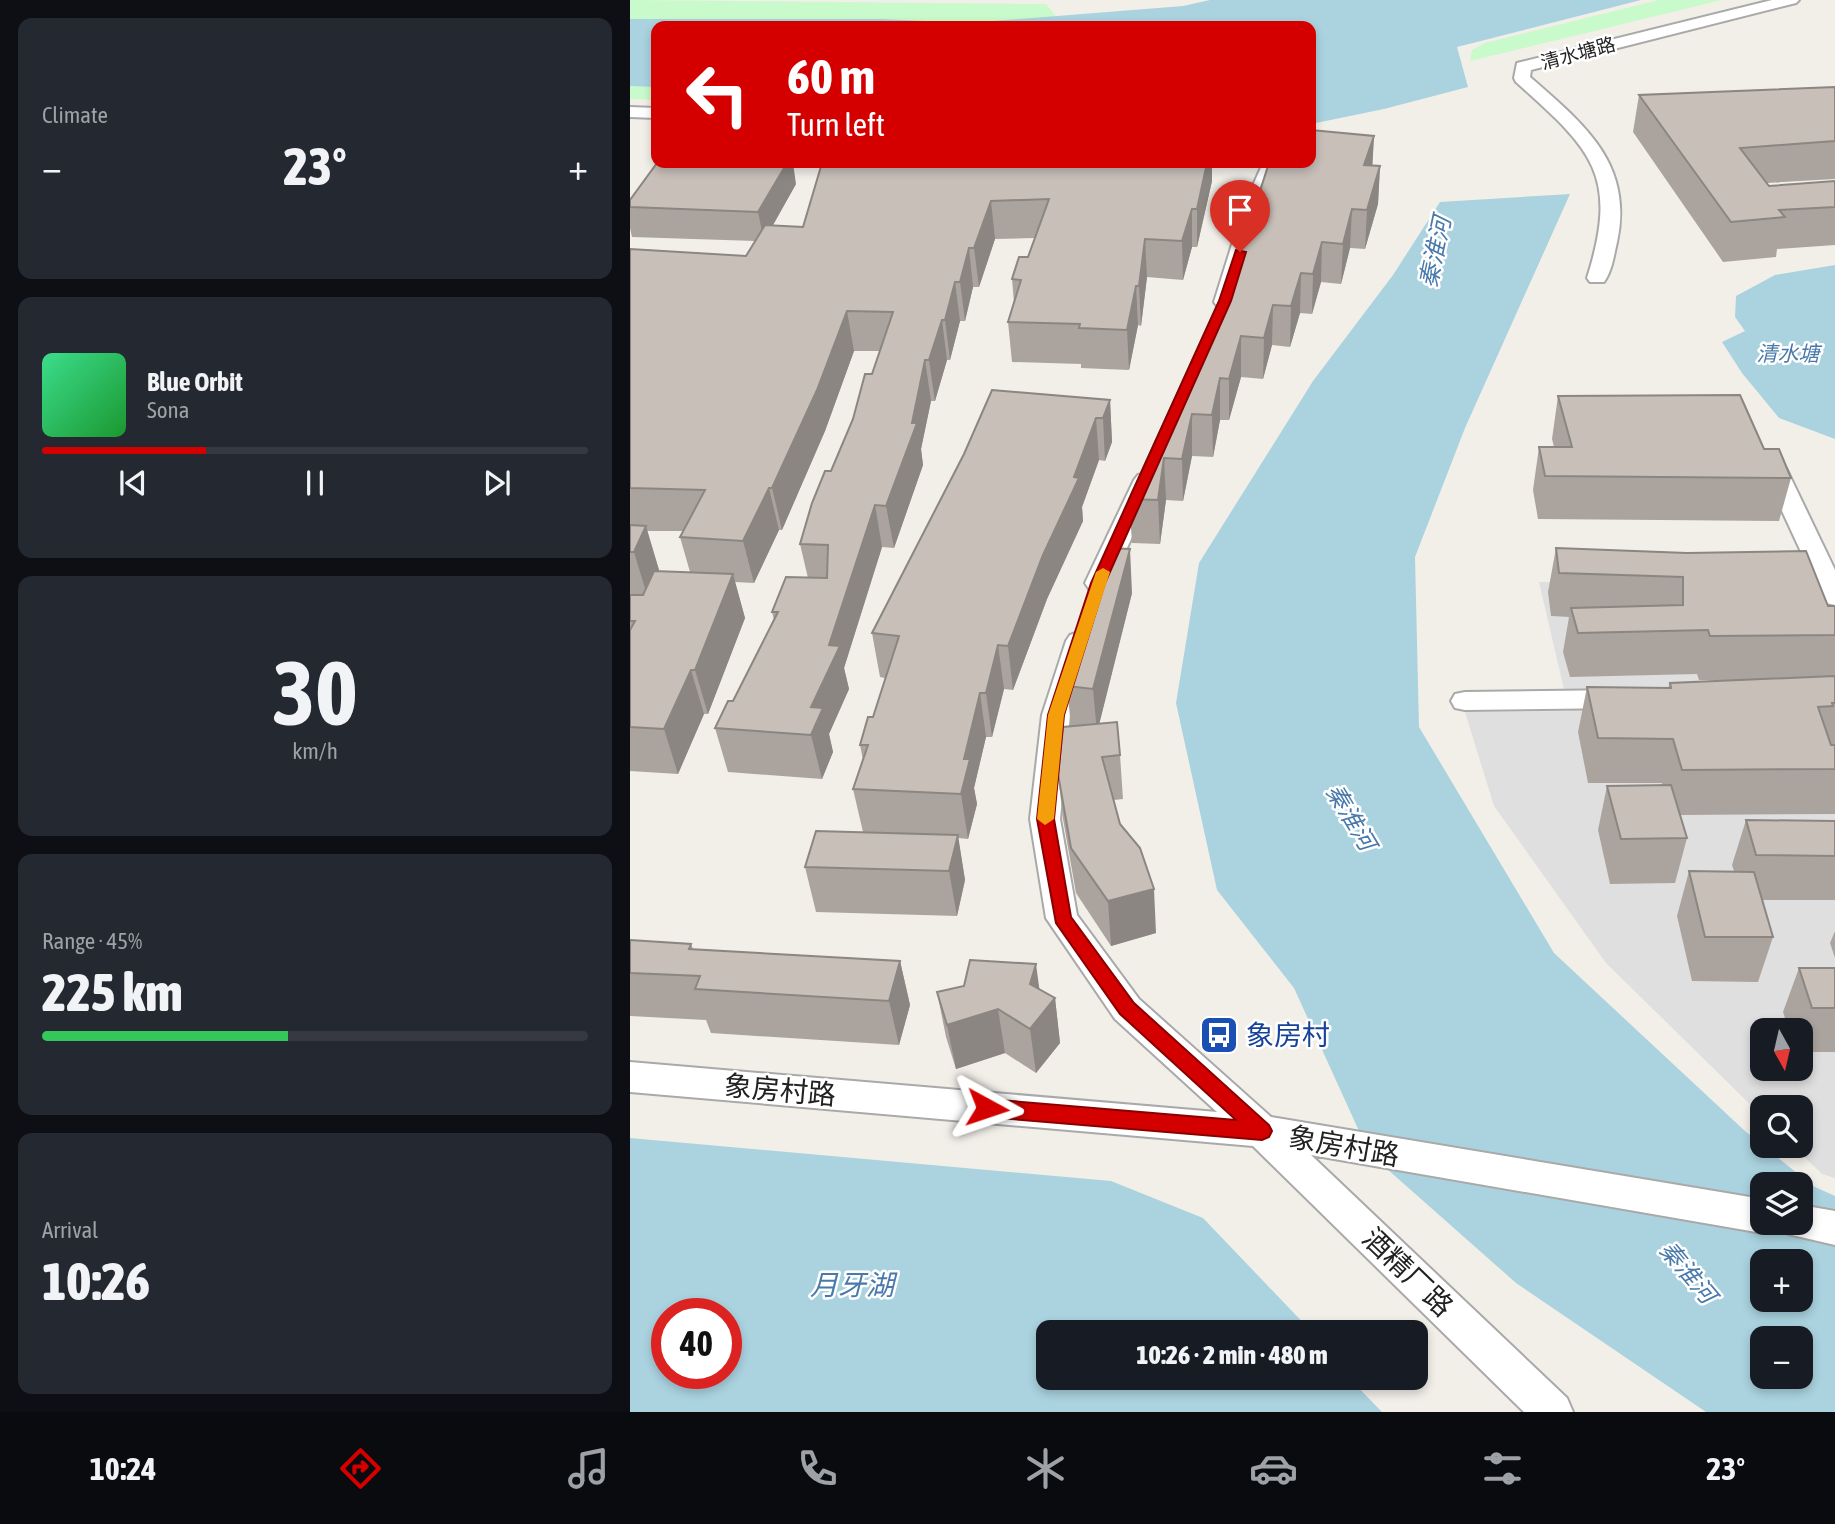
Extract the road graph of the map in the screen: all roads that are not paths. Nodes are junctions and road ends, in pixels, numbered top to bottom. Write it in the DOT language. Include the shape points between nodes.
graph roads {
  1 [pos="1791,0"];
  2 [pos="630,112"];
  3 [pos="651,113"];
  4 [pos="1270,168"];
  5 [pos="1597,278"];
  6 [pos="1214,326"];
  7 [pos="1153,464"];
  8 [pos="1775,470"];
  9 [pos="1835,597"];
  10 [pos="1646,698"];
  11 [pos="1465,701"];
  12 [pos="630,1077"];
  13 [pos="1262,1131"];
  14 [pos="1750,1214"];
  15 [pos="1813,1224"];
  16 [pos="1835,1228"];
  17 [pos="1553,1412"];
  1 -- 5 [label="street, 清水塘路" via="1523,67 1522,78 1604,167 1612,200"];
  2 -- 3 [label="street"];
  4 -- 6 [label="street"];
  7 -- 13 [label="street, 酒精厂路" via="1098,583 1056,715 1045,819 1062,918 1127,1009"];
  8 -- 9 [label="street"];
  10 -- 11 [label="street"];
  12 -- 13 [label="street, 象房村路"];
  13 -- 14 [label="street, 象房村路"];
  13 -- 17 [label="street, 酒精厂路"];
  15 -- 16 [label="street"];
}
